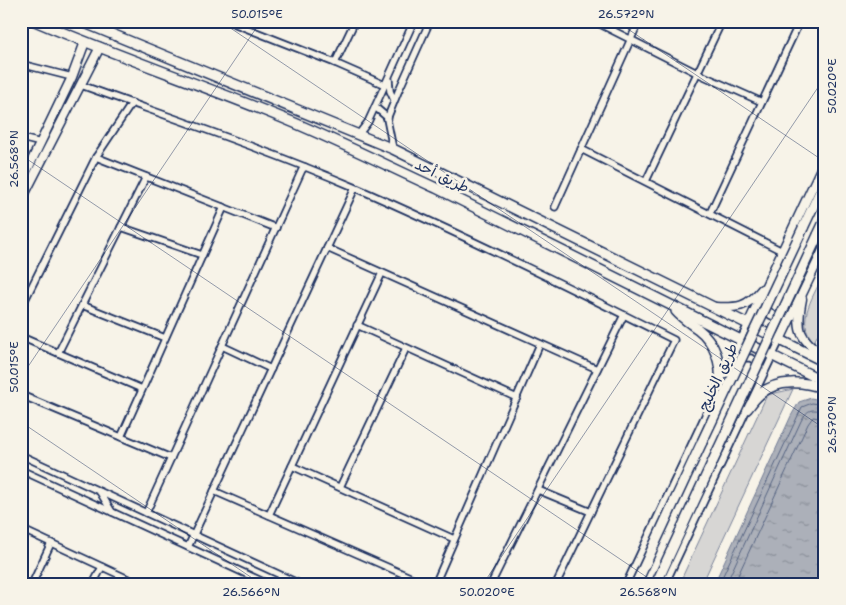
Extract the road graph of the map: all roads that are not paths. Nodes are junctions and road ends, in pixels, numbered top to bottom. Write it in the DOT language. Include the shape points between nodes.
graph roads {
  1 [pos="35,21"];
  2 [pos="80,21"];
  3 [pos="228,21"];
  4 [pos="355,21"];
  5 [pos="414,21"];
  6 [pos="430,21"];
  7 [pos="594,21"];
  8 [pos="639,21"];
  9 [pos="722,21"];
  10 [pos="800,21"];
  11 [pos="630,40"];
  12 [pos="85,42"];
  13 [pos="100,47"];
  14 [pos="335,63"];
  15 [pos="21,64"];
  16 [pos="697,73"];
  17 [pos="72,77"];
  18 [pos="389,77"];
  19 [pos="81,85"];
  20 [pos="385,86"];
  21 [pos="394,100"];
  22 [pos="762,102"];
  23 [pos="132,103"];
  24 [pos="375,107"];
  25 [pos="388,118"];
  26 [pos="358,135"];
  27 [pos="21,138"];
  28 [pos="41,143"];
  29 [pos="393,149"];
  30 [pos="581,149"];
  31 [pos="96,157"];
  32 [pos="825,160"];
  33 [pos="306,167"];
  34 [pos="146,176"];
  35 [pos="646,181"];
  36 [pos="825,181"];
  37 [pos="21,184"];
  38 [pos="355,188"];
  39 [pos="21,201"];
  40 [pos="555,206"];
  41 [pos="224,207"];
  42 [pos="710,213"];
  43 [pos="825,220"];
  44 [pos="121,227"];
  45 [pos="276,228"];
  46 [pos="825,246"];
  47 [pos="327,248"];
  48 [pos="782,251"];
  49 [pos="202,255"];
  50 [pos="773,270"];
  51 [pos="382,273"];
  52 [pos="768,283"];
  53 [pos="803,291"];
  54 [pos="797,303"];
  55 [pos="82,305"];
  56 [pos="671,306"];
  57 [pos="712,307"];
  58 [pos="21,308"];
  59 [pos="624,315"];
  60 [pos="748,324"];
  61 [pos="357,325"];
  62 [pos="21,337"];
  63 [pos="165,338"];
  64 [pos="741,340"];
  65 [pos="780,340"];
  66 [pos="540,344"];
  67 [pos="222,346"];
  68 [pos="406,348"];
  69 [pos="58,353"];
  70 [pos="773,356"];
  71 [pos="825,356"];
  72 [pos="825,362"];
  73 [pos="271,369"];
  74 [pos="597,370"];
  75 [pos="724,375"];
  76 [pos="825,382"];
  77 [pos="720,385"];
  78 [pos="825,389"];
  79 [pos="142,390"];
  80 [pos="754,394"];
  81 [pos="21,395"];
  82 [pos="517,398"];
  83 [pos="747,409"];
  84 [pos="120,437"];
  85 [pos="21,455"];
  86 [pos="171,458"];
  87 [pos="292,466"];
  88 [pos="21,470"];
  89 [pos="340,487"];
  90 [pos="538,490"];
  91 [pos="100,491"];
  92 [pos="214,491"];
  93 [pos="112,512"];
  94 [pos="146,512"];
  95 [pos="591,512"];
  96 [pos="269,515"];
  97 [pos="21,529"];
  98 [pos="194,535"];
  99 [pos="454,539"];
  100 [pos="52,543"];
  101 [pos="188,547"];
  102 [pos="102,566"];
  103 [pos="32,584"];
  104 [pos="93,584"];
  105 [pos="139,584"];
  106 [pos="268,584"];
  107 [pos="300,584"];
  108 [pos="426,584"];
  109 [pos="435,584"];
  110 [pos="491,584"];
  111 [pos="556,584"];
  112 [pos="626,584"];
  113 [pos="636,584"];
  114 [pos="656,584"];
  115 [pos="665,584"];
  1 -- 12 [label="main road, طريق أحد"];
  2 -- 26 [label="main road, طريق أحد"];
  3 -- 14 [label="street"];
  4 -- 14 [label="street"];
  5 -- 18 [label="street"];
  6 -- 21 [label="street"];
  7 -- 11 [label="street"];
  8 -- 11 [label="street"];
  9 -- 16 [label="street"];
  10 -- 22 [label="street"];
  11 -- 16 [label="street"];
  11 -- 30 [label="street"];
  12 -- 13 [label="main road, طريق أحد"];
  12 -- 17 [label="main road"];
  13 -- 19 [label="main road"];
  13 -- 56 [label="main road, طريق أحد" via="292,122 436,188"];
  14 -- 20 [label="street"];
  15 -- 17 [label="street"];
  16 -- 22 [label="street"];
  16 -- 35 [label="street"];
  17 -- 28 [label="main road"];
  18 -- 20 [label="street"];
  18 -- 21 [label="street"];
  19 -- 23 [label="street"];
  19 -- 39 [label="main road"];
  20 -- 24 [label="street"];
  21 -- 25 [label="street"];
  22 -- 42 [label="street"];
  23 -- 31 [label="street"];
  23 -- 33 [label="street"];
  24 -- 25 [label="street"];
  24 -- 26 [label="street"];
  25 -- 29 [label="street"];
  26 -- 29 [label="main road, طريق أحد"];
  27 -- 28 [label="street"];
  28 -- 37 [label="main road"];
  29 -- 57 [label="main road, طريق أحد"];
  30 -- 35 [label="street"];
  30 -- 40 [label="street"];
  31 -- 34 [label="street"];
  31 -- 58 [label="street"];
  32 -- 48 [label="main road"];
  33 -- 38 [label="street"];
  33 -- 45 [label="street"];
  34 -- 41 [label="street"];
  34 -- 44 [label="street"];
  35 -- 42 [label="street"];
  36 -- 113 [label="main road, طريق الخليج, bridge"];
  38 -- 47 [label="street"];
  38 -- 59 [label="street"];
  41 -- 45 [label="street"];
  41 -- 49 [label="street"];
  42 -- 48 [label="street"];
  43 -- 114 [label="main road, طريق الخليج, bridge"];
  44 -- 49 [label="street"];
  44 -- 55 [label="street"];
  45 -- 67 [label="street"];
  46 -- 53 [label="main road"];
  47 -- 51 [label="street"];
  47 -- 73 [label="street"];
  48 -- 50 [label="main road"];
  49 -- 63 [label="street"];
  50 -- 52 [label="main road"];
  50 -- 57 [label="main road" via="750,302 736,308"];
  51 -- 61 [label="street"];
  51 -- 66 [label="street"];
  52 -- 54 [label="main road" via="764,304 767,312 786,316"];
  52 -- 60 [label="main road"];
  53 -- 54 [label="main road"];
  53 -- 71 [label="main road" via="798,323 810,345"];
  54 -- 65 [label="main road"];
  55 -- 63 [label="street"];
  55 -- 69 [label="street"];
  56 -- 64 [label="main road, طريق أحد"];
  56 -- 77 [label="main road" via="710,342 718,356"];
  57 -- 60 [label="main road, طريق أحد"];
  59 -- 74 [label="street"];
  59 -- 95 [label="street" via="674,340"];
  60 -- 64 [label="street"];
  60 -- 65 [label="main road, طريق أحد"];
  61 -- 68 [label="street"];
  61 -- 87 [label="street"];
  62 -- 69 [label="street"];
  63 -- 79 [label="street"];
  64 -- 70 [label="main road, طريق أحد"];
  64 -- 75 [label="street"];
  65 -- 70 [label="street"];
  65 -- 72 [label="main road, طريق أحد"];
  66 -- 74 [label="street"];
  66 -- 82 [label="street"];
  67 -- 73 [label="street"];
  67 -- 86 [label="street"];
  68 -- 82 [label="street"];
  68 -- 89 [label="street"];
  69 -- 79 [label="street"];
  70 -- 76 [label="main road, طريق أحد"];
  70 -- 80 [label="street"];
  73 -- 92 [label="street"];
  74 -- 90 [label="street"];
  75 -- 77 [label="street"];
  75 -- 80 [label="street" via="739,358 751,358 761,367"];
  77 -- 112 [label="street"];
  78 -- 83 [label="main road" via="795,382 779,384 758,395"];
  79 -- 84 [label="street"];
  80 -- 83 [label="street"];
  81 -- 84 [label="street"];
  82 -- 99 [label="street"];
  83 -- 115 [label="street"];
  84 -- 86 [label="street"];
  85 -- 91 [label="street"];
  86 -- 94 [label="street"];
  87 -- 89 [label="street"];
  87 -- 96 [label="street"];
  88 -- 93 [label="street"];
  89 -- 99 [label="street"];
  90 -- 95 [label="street"];
  90 -- 110 [label="street"];
  91 -- 93 [label="street"];
  91 -- 94 [label="street"];
  92 -- 96 [label="street"];
  92 -- 98 [label="street"];
  93 -- 101 [label="street"];
  94 -- 98 [label="street"];
  95 -- 111 [label="street"];
  96 -- 108 [label="street"];
  97 -- 100 [label="street"];
  98 -- 101 [label="street"];
  98 -- 107 [label="street"];
  99 -- 109 [label="street"];
  100 -- 102 [label="street"];
  100 -- 103 [label="street"];
  101 -- 106 [label="street"];
  102 -- 104 [label="street"];
  102 -- 105 [label="street"];
}
